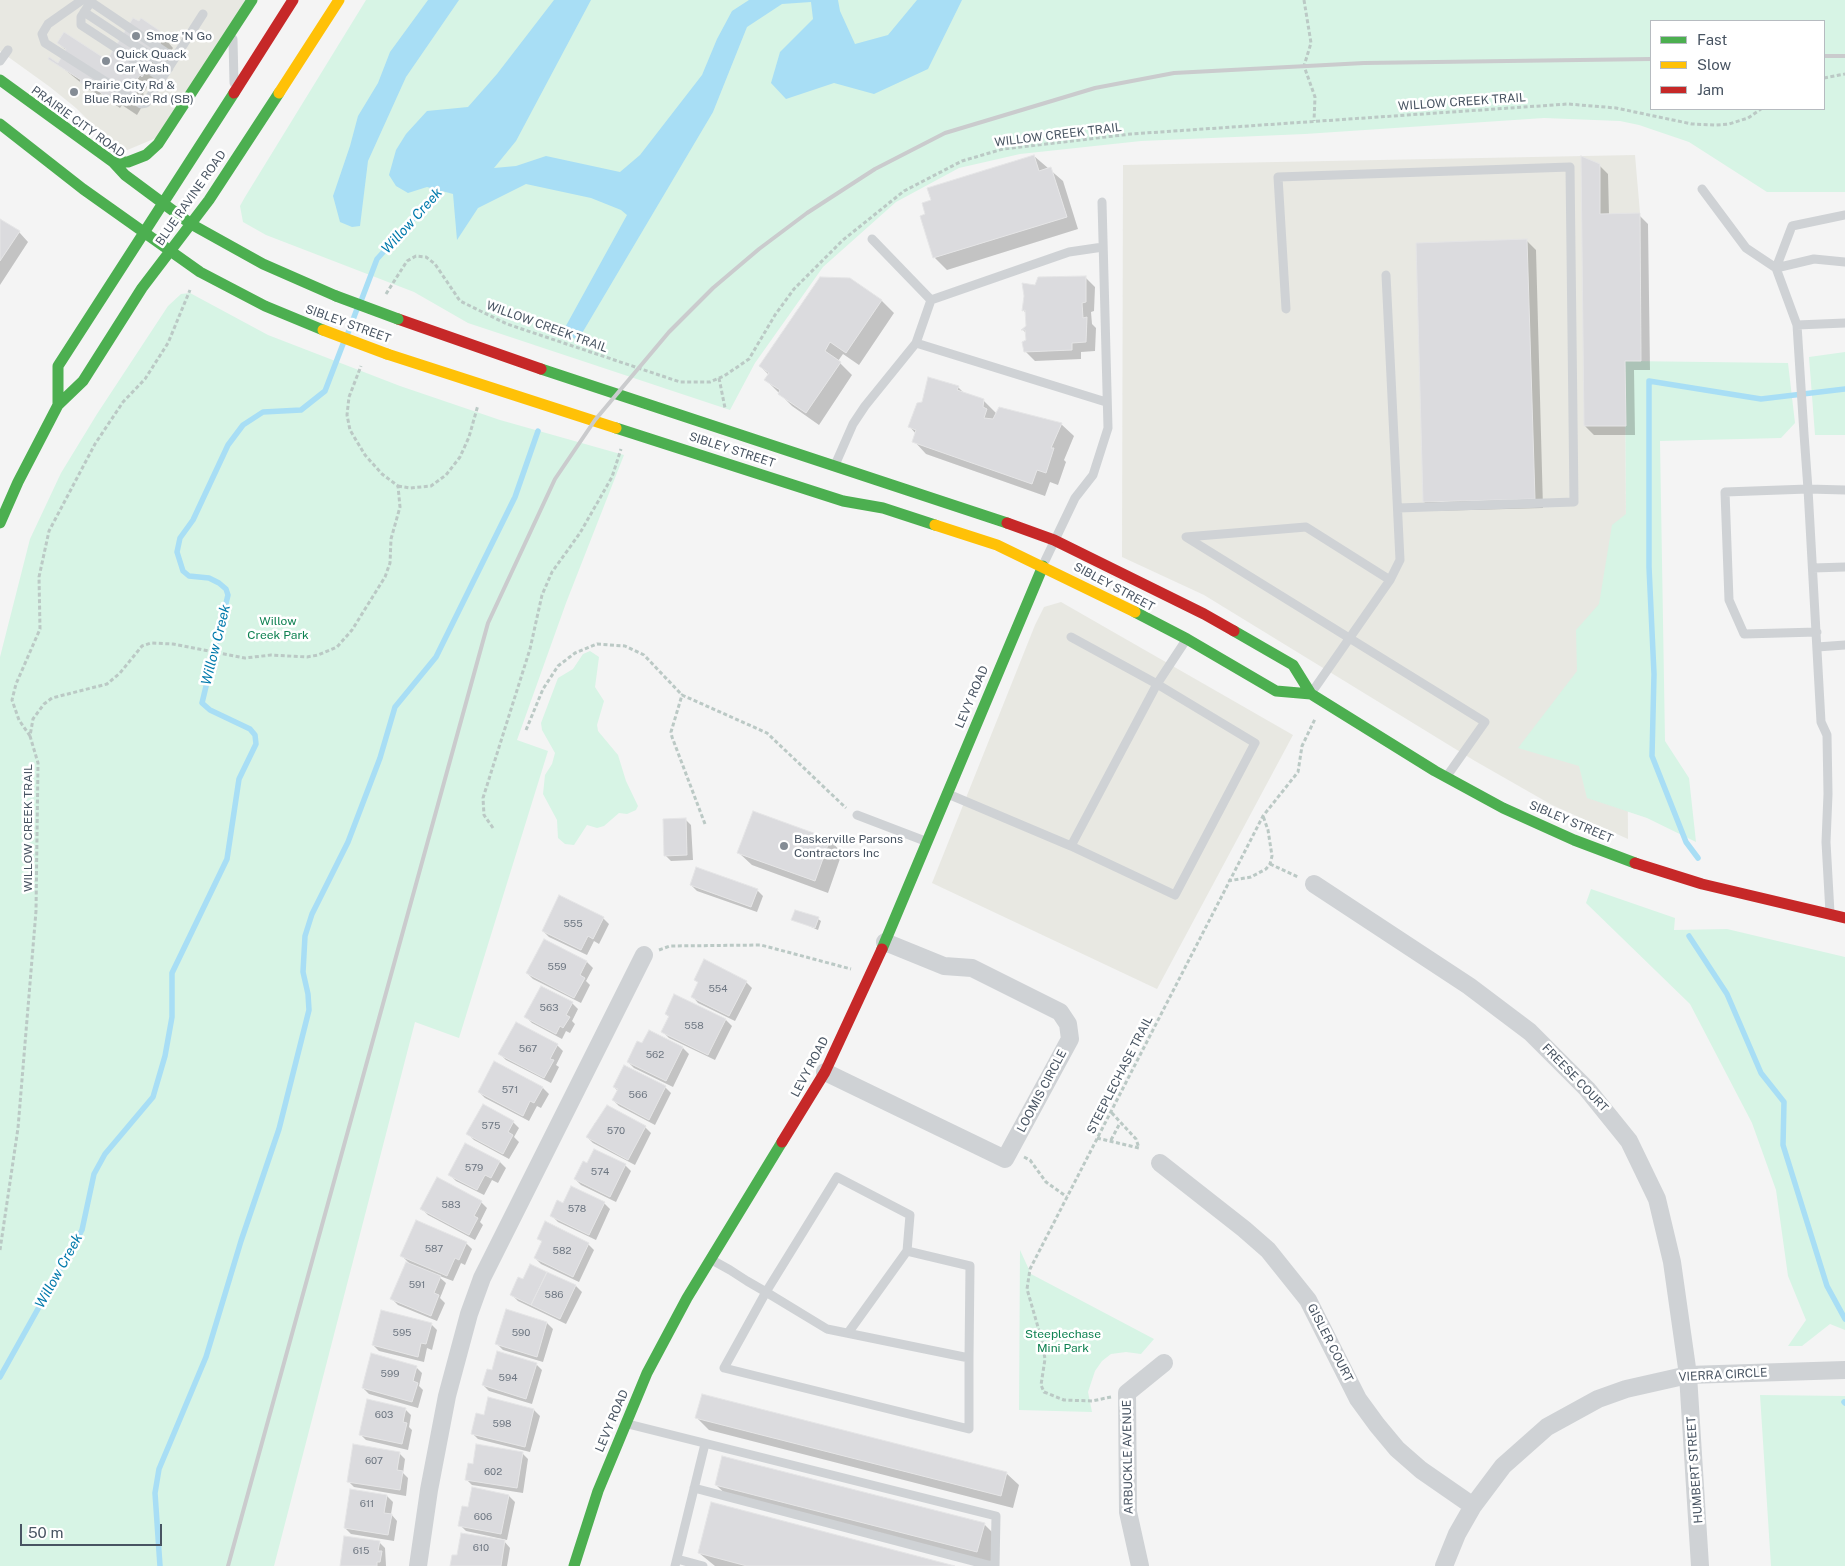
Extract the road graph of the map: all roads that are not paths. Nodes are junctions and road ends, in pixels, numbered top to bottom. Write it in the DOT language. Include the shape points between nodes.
graph roads {
  1 [pos="252,0"];
  2 [pos="293,0"];
  3 [pos="338,0"];
  4 [pos="87,1"];
  5 [pos="84,12"];
  6 [pos="203,14"];
  7 [pos="230,32"];
  8 [pos="8,50"];
  9 [pos="174,58"];
  10 [pos="0,61"];
  11 [pos="169,68"];
  12 [pos="162,78"];
  13 [pos="0,80"];
  14 [pos="234,96"];
  15 [pos="0,124"];
  16 [pos="114,162"];
  17 [pos="1702,189"];
  18 [pos="1102,202"];
  19 [pos="163,204"];
  20 [pos="1845,215"];
  21 [pos="191,224"];
  22 [pos="144,232"];
  23 [pos="872,239"];
  24 [pos="1103,247"];
  25 [pos="170,251"];
  26 [pos="1845,262"];
  27 [pos="1776,268"];
  28 [pos="1386,276"];
  29 [pos="931,300"];
  30 [pos="1286,309"];
  31 [pos="1845,323"];
  32 [pos="1797,326"];
  33 [pos="916,343"];
  34 [pos="1106,402"];
  35 [pos="58,406"];
  36 [pos="834,466"];
  37 [pos="1808,489"];
  38 [pos="1845,490"];
  39 [pos="1398,508"];
  40 [pos="0,523"];
  41 [pos="1054,540"];
  42 [pos="1043,566"];
  43 [pos="1845,567"];
  44 [pos="1813,568"];
  45 [pos="1390,580"];
  46 [pos="1817,632"];
  47 [pos="1071,637"];
  48 [pos="1351,638"];
  49 [pos="1186,640"];
  50 [pos="1845,645"];
  51 [pos="1817,647"];
  52 [pos="1157,684"];
  53 [pos="1310,694"];
  54 [pos="1446,776"];
  55 [pos="946,793"];
  56 [pos="857,815"];
  57 [pos="925,842"];
  58 [pos="1071,846"];
  59 [pos="1314,884"];
  60 [pos="1830,914"];
  61 [pos="1845,918"];
  62 [pos="885,942"];
  63 [pos="644,955"];
  64 [pos="825,1072"];
  65 [pos="1160,1163"];
  66 [pos="907,1251"];
  67 [pos="711,1259"];
  68 [pos="766,1292"];
  69 [pos="848,1333"];
  70 [pos="969,1358"];
  71 [pos="1164,1363"];
  72 [pos="1845,1370"];
  73 [pos="1688,1375"];
  74 [pos="625,1423"];
  75 [pos="705,1444"];
  76 [pos="694,1488"];
  77 [pos="1473,1506"];
  78 [pos="676,1563"];
  79 [pos="418,1566"];
  80 [pos="574,1566"];
  81 [pos="703,1566"];
  82 [pos="994,1566"];
  83 [pos="1140,1566"];
  84 [pos="1444,1566"];
  85 [pos="1700,1566"];
  1 -- 7 [label="street"];
  2 -- 14 [label="street, BLUE RAVINE ROAD"];
  3 -- 21 [label="street, BLUE RAVINE ROAD"];
  4 -- 5 [label="lane"];
  4 -- 9 [label="lane"];
  4 -- 12 [label="lane" via="48,24 42,34 45,43 141,104 146,103"];
  5 -- 11 [label="lane"];
  5 -- 12 [label="lane" via="80,20 83,26"];
  6 -- 9 [label="lane"];
  7 -- 14 [label="lane" via="234,47"];
  7 -- 16 [label="street" via="158,144 146,155 128,162"];
  8 -- 10 [label="lane"];
  9 -- 11 [label="lane"];
  11 -- 12 [label="lane"];
  13 -- 16 [label="street, PRAIRIE CITY ROAD"];
  14 -- 19 [label="street, BLUE RAVINE ROAD"];
  15 -- 22 [label="street" via="82,189"];
  16 -- 19 [label="street, PRAIRIE CITY ROAD" via="125,175"];
  17 -- 27 [label="lane" via="1746,248"];
  18 -- 24 [label="lane"];
  19 -- 21 [label="street, SIBLEY STREET"];
  19 -- 22 [label="street, BLUE RAVINE ROAD"];
  20 -- 27 [label="lane" via="1792,226"];
  21 -- 25 [label="street, BLUE RAVINE ROAD"];
  21 -- 36 [label="street, SIBLEY STREET, bridge" via="264,264 336,296 601,390"];
  22 -- 25 [label="street, SIBLEY STREET"];
  22 -- 35 [label="street, BLUE RAVINE ROAD" via="58,366"];
  23 -- 29 [label="lane"];
  24 -- 29 [label="lane" via="1069,252"];
  24 -- 34 [label="lane"];
  25 -- 35 [label="street, BLUE RAVINE ROAD" via="142,288 83,381"];
  25 -- 42 [label="street, SIBLEY STREET, bridge" via="238,292 387,354 843,501 883,508 978,539"];
  26 -- 27 [label="lane" via="1814,259"];
  27 -- 32 [label="lane"];
  28 -- 39 [label="lane"];
  29 -- 33 [label="lane"];
  30 -- 39 [label="lane" via="1278,177 1570,167 1574,502"];
  31 -- 32 [label="lane"];
  32 -- 37 [label="lane"];
  33 -- 34 [label="lane"];
  33 -- 36 [label="lane" via="865,406"];
  34 -- 41 [label="lane" via="1108,428 1094,475 1075,498"];
  35 -- 40 [label="street, BLUE RAVINE ROAD"];
  36 -- 41 [label="street, SIBLEY STREET"];
  37 -- 38 [label="lane"];
  37 -- 44 [label="lane"];
  37 -- 46 [label="lane" via="1725,492 1729,600 1744,634"];
  39 -- 45 [label="lane" via="1400,560"];
  41 -- 42 [label="lane"];
  41 -- 53 [label="street, SIBLEY STREET" via="1204,614 1293,665"];
  42 -- 49 [label="street, SIBLEY STREET"];
  42 -- 55 [label="street, LEVY ROAD"];
  43 -- 44 [label="lane"];
  44 -- 46 [label="lane"];
  45 -- 48 [label="lane"];
  45 -- 48 [label="lane" via="1306,527 1186,537"];
  46 -- 51 [label="lane"];
  47 -- 52 [label="lane"];
  48 -- 53 [label="lane"];
  48 -- 54 [label="lane" via="1485,722"];
  49 -- 52 [label="lane"];
  49 -- 53 [label="street, SIBLEY STREET" via="1276,690"];
  50 -- 51 [label="lane"];
  51 -- 60 [label="lane" via="1821,722 1827,735 1826,842"];
  52 -- 58 [label="lane"];
  52 -- 58 [label="lane" via="1256,743 1175,895"];
  53 -- 54 [label="street, SIBLEY STREET"];
  54 -- 60 [label="street, SIBLEY STREET" via="1503,808 1574,840 1646,867 1702,884"];
  55 -- 57 [label="street, LEVY ROAD"];
  55 -- 58 [label="lane"];
  56 -- 57 [label="lane"];
  57 -- 62 [label="street, LEVY ROAD"];
  59 -- 73 [label="street, FREESE COURT" via="1500,1008 1530,1032 1610,1115 1644,1169 1666,1230"];
  60 -- 61 [label="street, SIBLEY STREET"];
  62 -- 64 [label="street, LEVY ROAD"];
  62 -- 64 [label="street, LOOMIS CIRCLE" via="944,966 972,968 1060,1012 1068,1024 1070,1039 1006,1159"];
  63 -- 79 [label="street" via="482,1278 447,1396"];
  64 -- 67 [label="street, LEVY ROAD"];
  65 -- 77 [label="street, GISLER COURT" via="1268,1250 1308,1300 1354,1392 1377,1425 1421,1470"];
  66 -- 68 [label="lane" via="910,1215 836,1177"];
  66 -- 69 [label="lane"];
  66 -- 70 [label="lane" via="970,1266"];
  67 -- 68 [label="lane"];
  67 -- 74 [label="street, LEVY ROAD" via="656,1357"];
  68 -- 69 [label="lane" via="827,1329"];
  68 -- 70 [label="lane" via="724,1368 969,1429"];
  69 -- 70 [label="lane"];
  71 -- 83 [label="street, ARBUCKLE AVENUE" via="1127,1394 1128,1512"];
  72 -- 73 [label="street, VIERRA CIRCLE"];
  73 -- 77 [label="street, VIERRA CIRCLE" via="1626,1389 1572,1412 1524,1446"];
  73 -- 85 [label="street, HUMBERT STREET"];
  74 -- 75 [label="lane"];
  74 -- 80 [label="street, LEVY ROAD" via="598,1491"];
  75 -- 76 [label="lane"];
  75 -- 82 [label="lane" via="996,1516"];
  76 -- 78 [label="lane"];
  76 -- 82 [label="lane"];
  77 -- 84 [label="street, VIERRA CIRCLE"];
  78 -- 81 [label="lane"];
}
